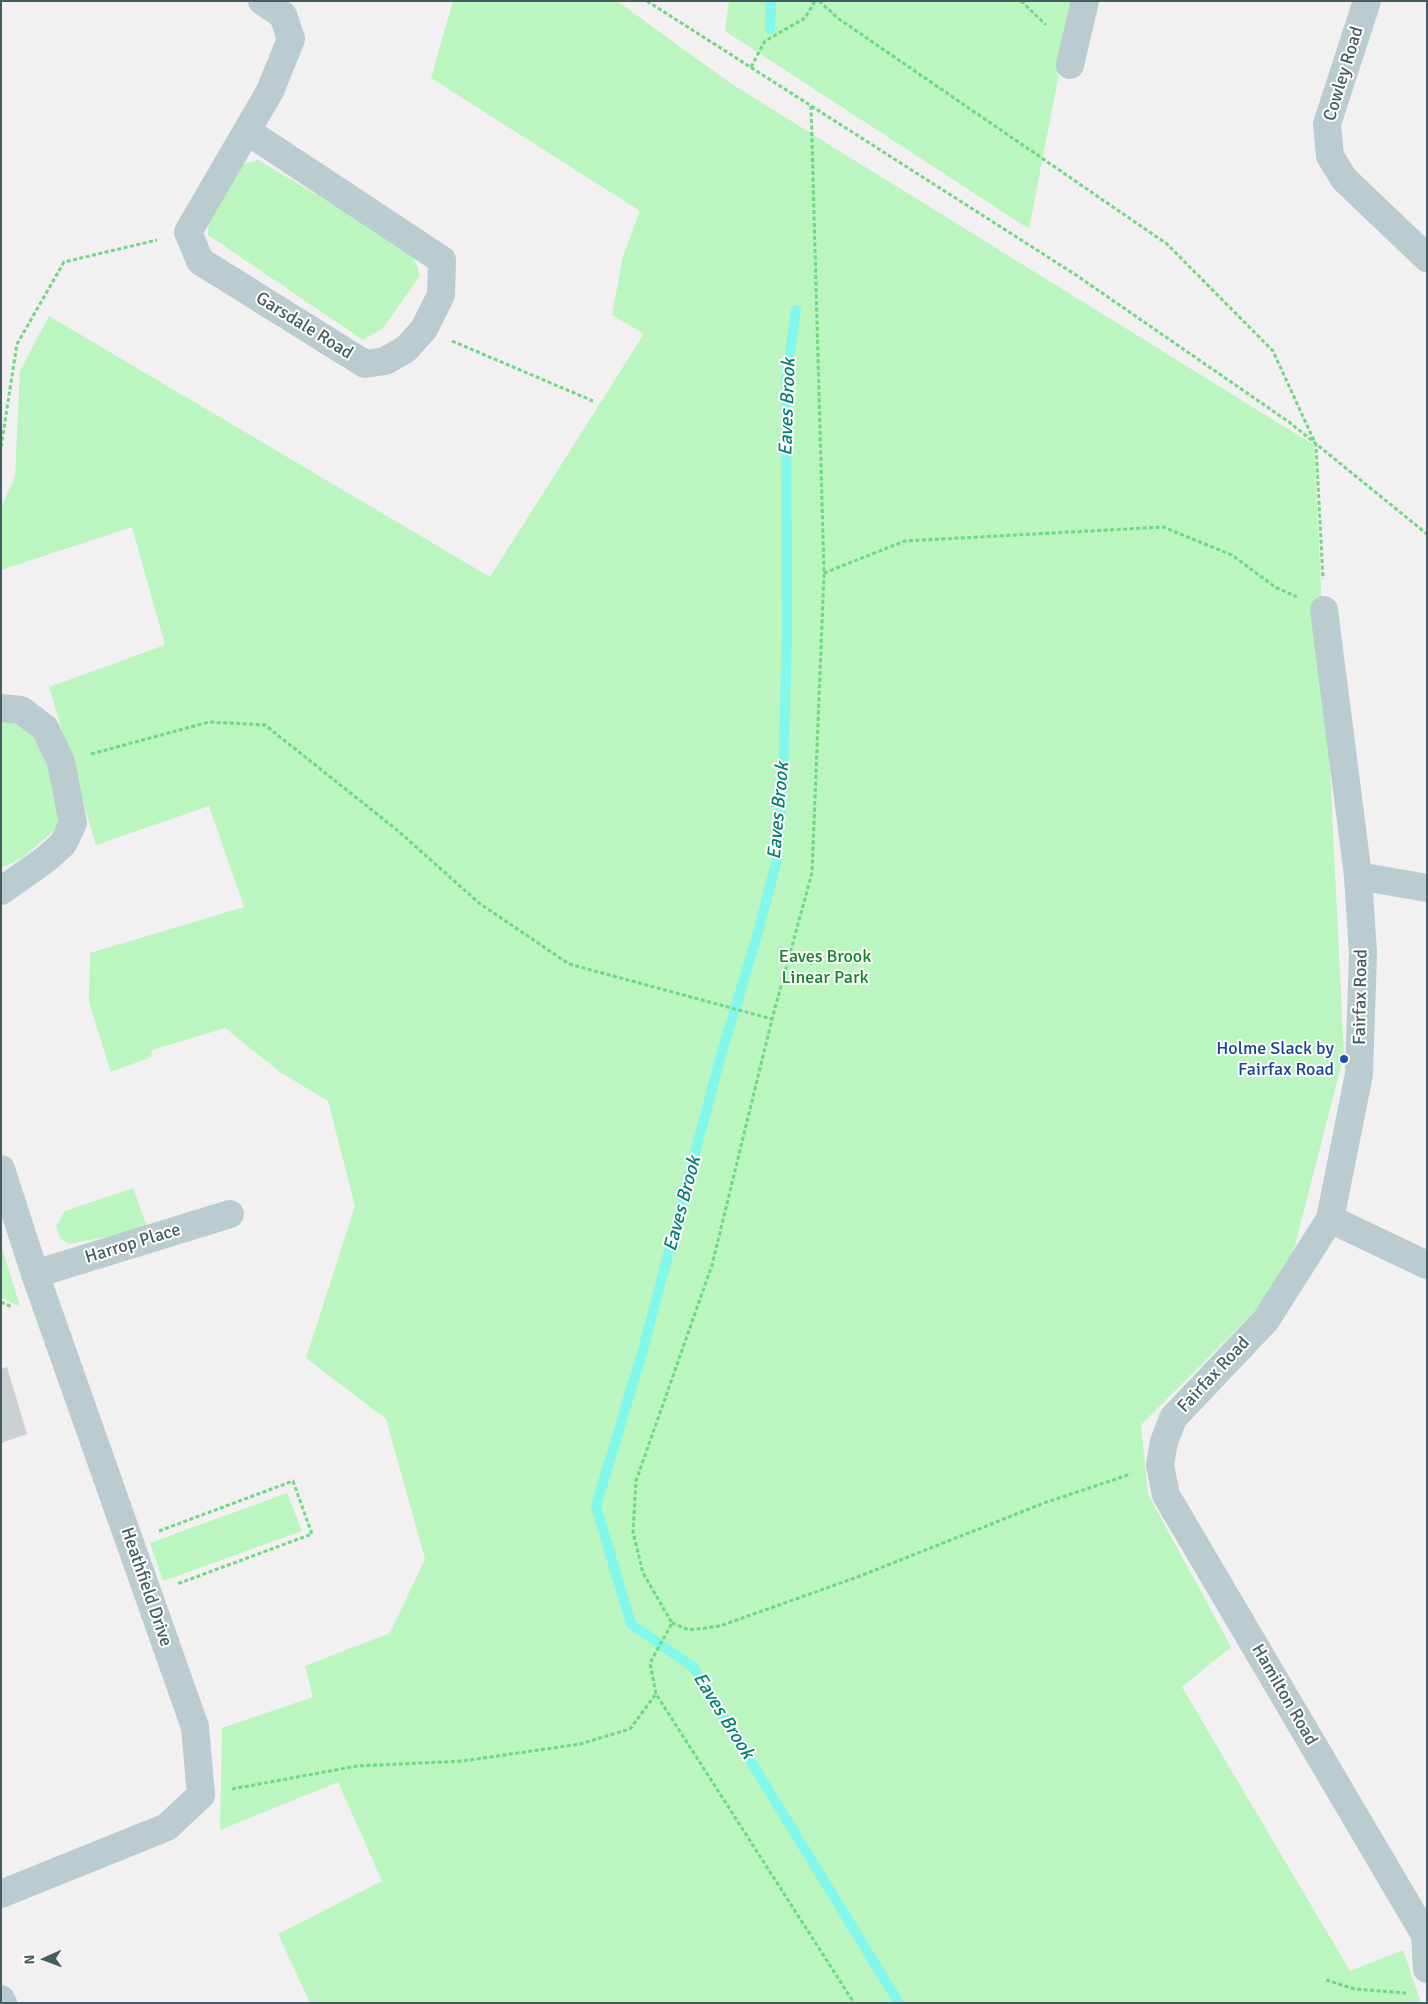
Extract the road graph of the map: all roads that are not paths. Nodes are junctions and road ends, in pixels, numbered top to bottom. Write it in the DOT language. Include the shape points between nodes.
graph roads {
  1 [pos="262,1"];
  2 [pos="1085,1"];
  3 [pos="1367,1"];
  4 [pos="1070,65"];
  5 [pos="247,132"];
  6 [pos="1427,258"];
  7 [pos="1324,610"];
  8 [pos="1,708"];
  9 [pos="1358,876"];
  10 [pos="1427,888"];
  11 [pos="1,891"];
  12 [pos="1,1169"];
  13 [pos="230,1214"];
  14 [pos="1330,1218"];
  15 [pos="1427,1265"];
  16 [pos="35,1274"];
  17 [pos="1173,1418"];
  18 [pos="1,1894"];
  19 [pos="1426,1935"];
  20 [pos="1427,1969"];
  1 -- 5 [label="street" via="283,15 291,38 270,91"];
  2 -- 4 [label="street"];
  3 -- 6 [label="street, Cowley Road" via="1327,124 1330,156 1344,179"];
  5 -- 5 [label="street, Garsdale Road" via="442,260 441,296 424,329 406,349 385,362 365,364 200,261 188,232"];
  7 -- 9 [label="street, Fairfax Road"];
  8 -- 11 [label="street" via="21,710 45,728 61,762 73,822 63,844"];
  9 -- 10 [label="street"];
  9 -- 14 [label="street, Fairfax Road" via="1363,953 1359,1074"];
  12 -- 16 [label="street, Heathfield Drive"];
  13 -- 16 [label="street, Harrop Place"];
  14 -- 15 [label="street"];
  14 -- 17 [label="street, Fairfax Road" via="1266,1320"];
  16 -- 18 [label="street, Heathfield Drive" via="196,1727 201,1795 167,1827"];
  17 -- 19 [label="street, Hamilton Road" via="1160,1465 1166,1495"];
  19 -- 20 [label="street, Hamilton Road"];
}
